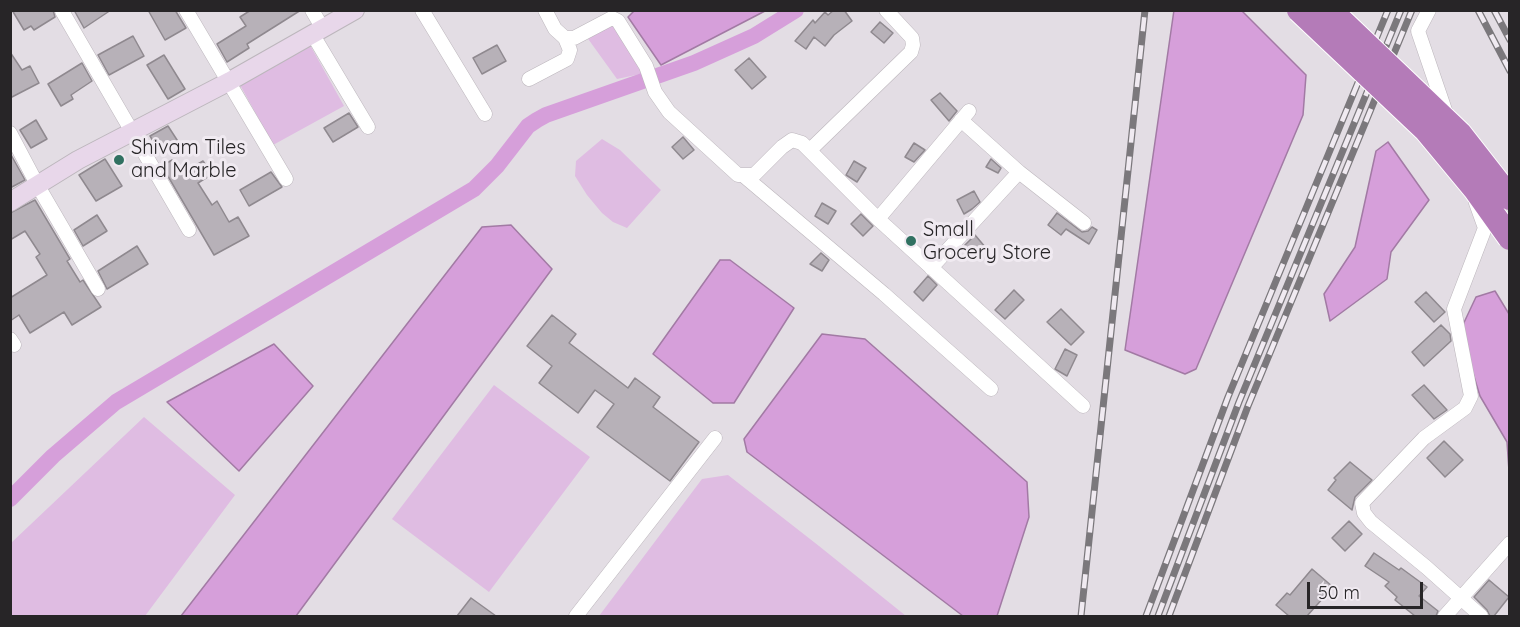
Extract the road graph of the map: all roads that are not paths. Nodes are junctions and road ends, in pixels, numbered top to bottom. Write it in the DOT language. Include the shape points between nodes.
graph roads {
  1 [pos="186,10"];
  2 [pos="312,10"];
  3 [pos="355,10"];
  4 [pos="422,10"];
  5 [pos="545,10"];
  6 [pos="627,10"];
  7 [pos="886,10"];
  8 [pos="1299,10"];
  9 [pos="1330,10"];
  10 [pos="1429,10"];
  11 [pos="62,11"];
  12 [pos="616,20"];
  13 [pos="318,32"];
  14 [pos="566,38"];
  15 [pos="529,79"];
  16 [pos="230,81"];
  17 [pos="485,114"];
  18 [pos="369,127"];
  19 [pos="131,132"];
  20 [pos="10,133"];
  21 [pos="810,150"];
  22 [pos="1019,172"];
  23 [pos="744,176"];
  24 [pos="286,179"];
  25 [pos="38,186"];
  26 [pos="1509,198"];
  27 [pos="10,202"];
  28 [pos="878,219"];
  29 [pos="1084,223"];
  30 [pos="189,230"];
  31 [pos="1509,238"];
  32 [pos="931,268"];
  33 [pos="98,289"];
  34 [pos="991,389"];
  35 [pos="1083,406"];
  36 [pos="715,438"];
  37 [pos="1509,543"];
  38 [pos="1460,598"];
  39 [pos="576,616"];
  40 [pos="1445,616"];
  41 [pos="1481,616"];
  1 -- 16 [label="street"];
  2 -- 13 [label="street"];
  3 -- 13 [label="street"];
  4 -- 17 [label="street"];
  5 -- 14 [label="street" via="555,29"];
  6 -- 12 [label="street"];
  7 -- 21 [label="street" via="912,38 910,52"];
  8 -- 31 [label="highway, bridge" via="1426,130"];
  9 -- 26 [label="highway, bridge" via="1460,134"];
  10 -- 38 [label="street" via="1418,31 1485,228 1454,309 1471,396 1465,408 1424,438 1362,503 1371,522"];
  11 -- 19 [label="street"];
  12 -- 14 [label="street" via="612,18 574,38"];
  12 -- 23 [label="street" via="624,27 646,66 655,92 669,112 733,172"];
  13 -- 16 [label="street"];
  13 -- 18 [label="street"];
  14 -- 15 [label="street" via="570,50 567,59"];
  16 -- 19 [label="street"];
  16 -- 24 [label="street"];
  19 -- 25 [label="street"];
  19 -- 30 [label="street"];
  20 -- 25 [label="street"];
  21 -- 23 [label="street" via="802,143 787,143 754,175"];
  21 -- 28 [label="street"];
  22 -- 28 [label="street" via="965,116"];
  22 -- 29 [label="street"];
  22 -- 32 [label="street"];
  23 -- 34 [label="street"];
  25 -- 27 [label="street"];
  25 -- 33 [label="street"];
  28 -- 32 [label="street"];
  32 -- 35 [label="street"];
  36 -- 39 [label="street"];
  37 -- 38 [label="street"];
  38 -- 40 [label="street"];
  38 -- 41 [label="street"];
}
